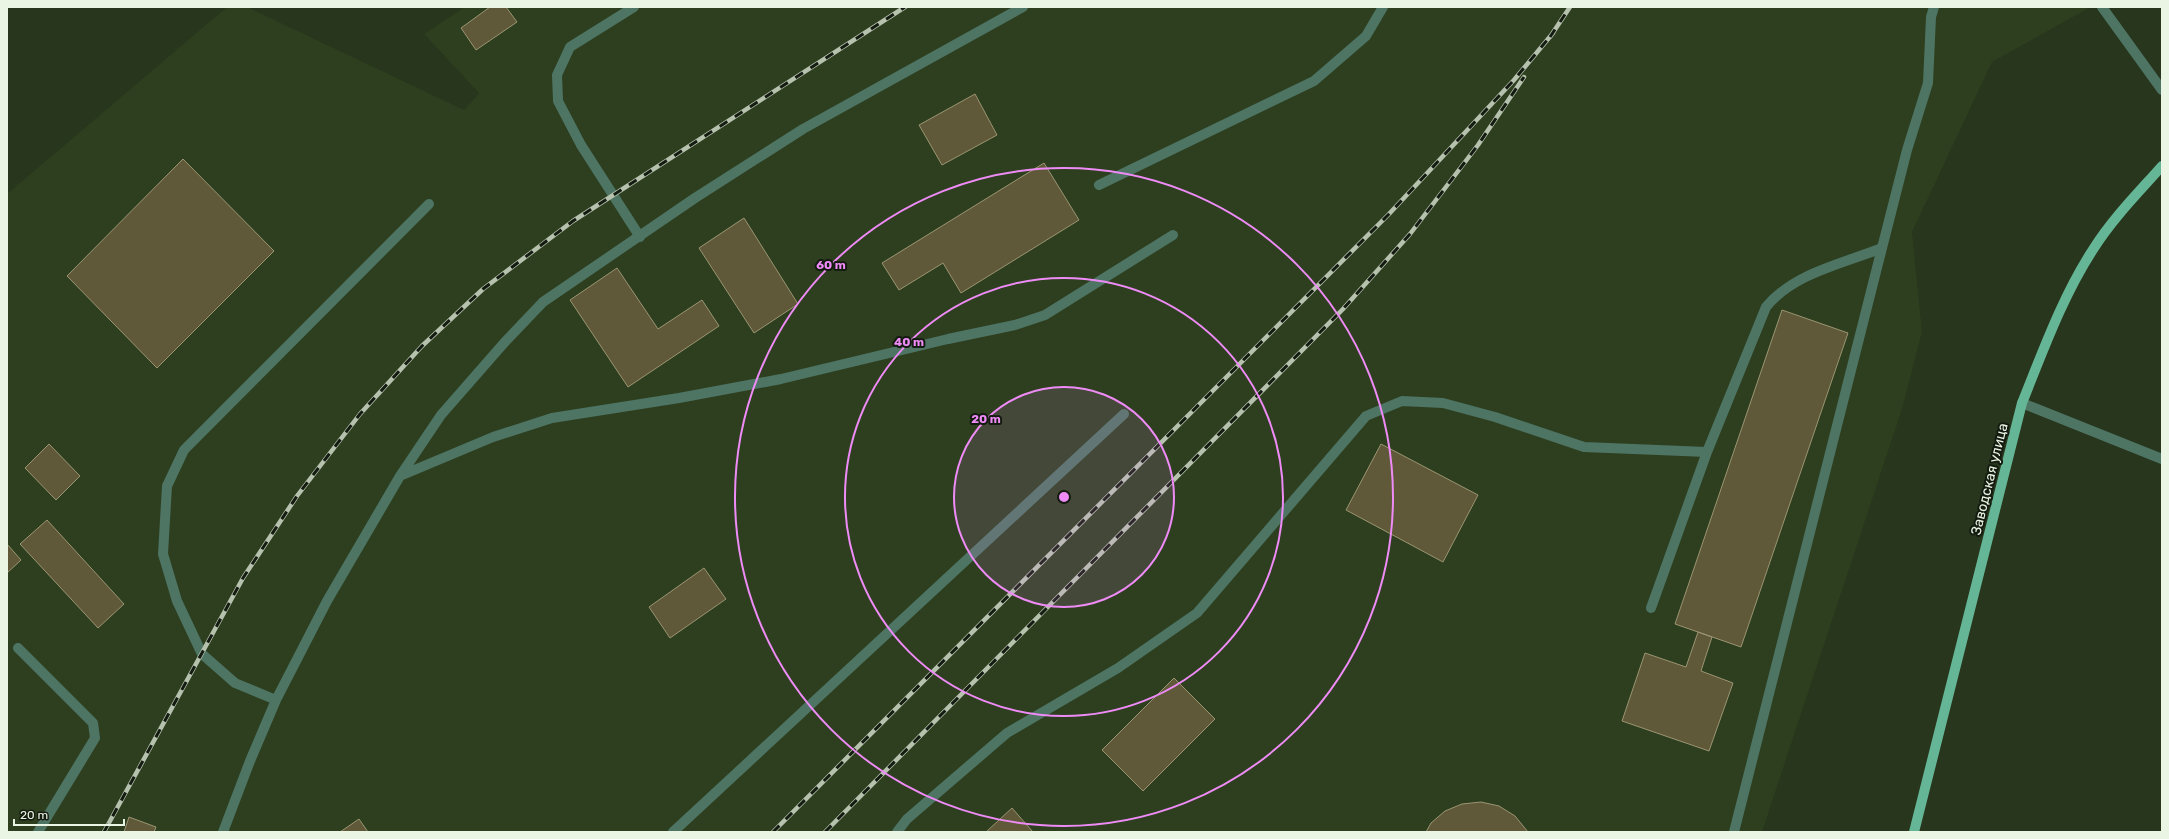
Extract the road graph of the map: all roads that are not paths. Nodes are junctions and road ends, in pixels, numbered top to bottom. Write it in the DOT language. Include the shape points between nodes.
graph roads {
  1 [pos="634,7"];
  2 [pos="1023,7"];
  3 [pos="1383,7"];
  4 [pos="1934,7"];
  5 [pos="2102,7"];
  6 [pos="2162,90"];
  7 [pos="2162,166"];
  8 [pos="1100,185"];
  9 [pos="429,204"];
  10 [pos="1174,235"];
  11 [pos="640,237"];
  12 [pos="1882,248"];
  13 [pos="2022,403"];
  14 [pos="1124,414"];
  15 [pos="1707,452"];
  16 [pos="2162,459"];
  17 [pos="400,476"];
  18 [pos="1651,608"];
  19 [pos="18,648"];
  20 [pos="276,700"];
  21 [pos="38,832"];
  22 [pos="222,832"];
  23 [pos="673,832"];
  24 [pos="897,832"];
  25 [pos="1734,832"];
  26 [pos="1914,832"];
  1 -- 11 [label="lane" via="570,47 557,75 558,101 574,132"];
  2 -- 11 [label="lane" via="802,129"];
  3 -- 8 [label="lane" via="1366,36 1314,81"];
  4 -- 12 [label="lane" via="1928,83 1907,150"];
  5 -- 6 [label="lane"];
  7 -- 13 [label="main road, Заводская улица" via="2094,248 2072,286"];
  9 -- 20 [label="lane" via="184,450 167,486 162,554 177,601 202,654 235,683"];
  10 -- 17 [label="lane" via="1045,315 1015,326 948,339 781,379 552,418 493,437"];
  11 -- 17 [label="lane" via="543,302 441,415"];
  12 -- 15 [label="lane" via="1802,278 1776,295 1766,307"];
  12 -- 25 [label="lane"];
  13 -- 16 [label="lane"];
  13 -- 26 [label="main road, Заводская улица"];
  14 -- 23 [label="lane"];
  15 -- 18 [label="lane"];
  15 -- 24 [label="lane" via="1584,447 1443,402 1402,401 1366,416 1197,613 1118,668 1007,733 907,819"];
  17 -- 20 [label="lane" via="326,601"];
  19 -- 21 [label="lane" via="93,723 95,738"];
  20 -- 22 [label="lane"];
}
